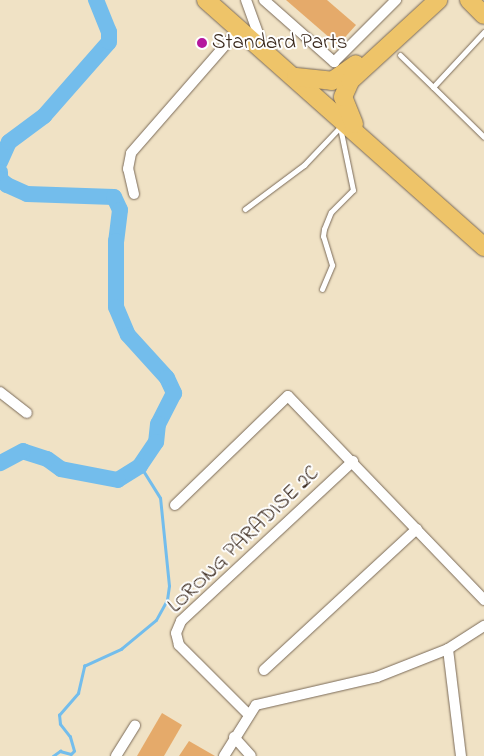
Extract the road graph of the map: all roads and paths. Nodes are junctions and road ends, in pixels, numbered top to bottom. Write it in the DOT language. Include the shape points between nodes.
graph roads {
  1 [pos="206,0"];
  2 [pos="246,0"];
  3 [pos="264,0"];
  4 [pos="396,0"];
  5 [pos="420,0"];
  6 [pos="438,0"];
  7 [pos="462,0"];
  8 [pos="477,8"];
  9 [pos="239,29"];
  10 [pos="484,32"];
  11 [pos="264,50"];
  12 [pos="400,55"];
  13 [pos="340,67"];
  14 [pos="295,76"];
  15 [pos="434,87"];
  16 [pos="343,124"];
  17 [pos="359,133"];
  18 [pos="484,137"];
  19 [pos="134,194"];
  20 [pos="245,210"];
  21 [pos="484,246"];
  22 [pos="322,289"];
  23 [pos="0,392"];
  24 [pos="27,413"];
  25 [pos="353,461"];
  26 [pos="174,505"];
  27 [pos="417,529"];
  28 [pos="484,600"];
  29 [pos="484,626"];
  30 [pos="448,649"];
  31 [pos="264,670"];
  32 [pos="248,714"];
  33 [pos="135,726"];
  34 [pos="234,738"];
  35 [pos="116,756"];
  36 [pos="224,756"];
  37 [pos="251,756"];
  38 [pos="460,756"];
  1 -- 9 [label="highway"];
  2 -- 11 [label="street"];
  3 -- 13 [label="street"];
  4 -- 13 [label="street"];
  5 -- 13 [label="highway"];
  6 -- 17 [label="highway" via="346,88 344,107"];
  7 -- 8 [label="highway"];
  9 -- 11 [label="highway"];
  9 -- 19 [label="street" via="131,153 128,169"];
  10 -- 15 [label="lane"];
  11 -- 14 [label="highway"];
  12 -- 15 [label="lane"];
  13 -- 14 [label="highway" via="332,81"];
  14 -- 16 [label="highway"];
  15 -- 18 [label="lane"];
  16 -- 17 [label="highway"];
  16 -- 20 [label="lane" via="304,165"];
  16 -- 22 [label="lane" via="353,190 331,212 324,229 324,242 332,265"];
  17 -- 21 [label="highway"];
  23 -- 24 [label="street"];
  25 -- 26 [label="street" via="288,396"];
  25 -- 27 [label="street"];
  25 -- 32 [label="street, LORONG PARADISE 2C" via="188,614 178,627 179,645"];
  27 -- 28 [label="street"];
  27 -- 31 [label="street"];
  29 -- 30 [label="street"];
  30 -- 32 [label="street" via="377,677 256,705"];
  30 -- 38 [label="street"];
  32 -- 34 [label="street"];
  33 -- 35 [label="street"];
  34 -- 36 [label="street"];
  34 -- 37 [label="street"];
}
